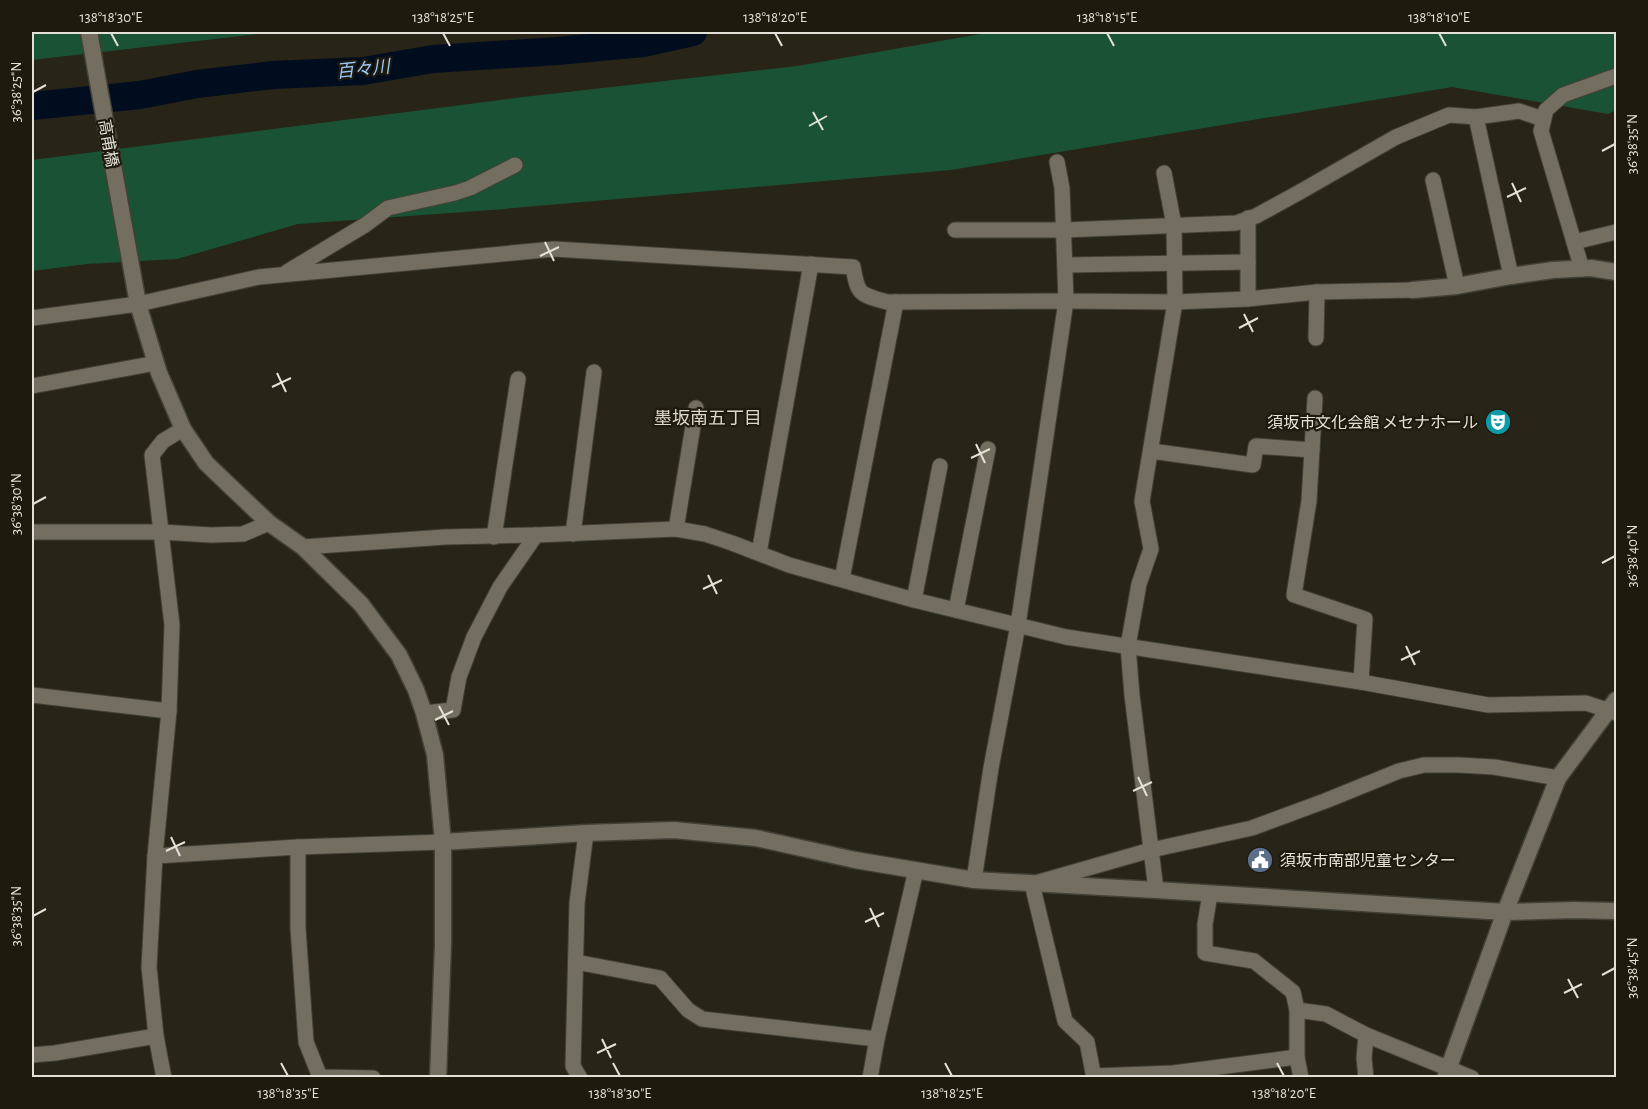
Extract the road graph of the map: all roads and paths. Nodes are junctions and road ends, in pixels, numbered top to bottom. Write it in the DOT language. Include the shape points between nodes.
graph roads {
  1 [pos="89,32"];
  2 [pos="1617,76"];
  3 [pos="1476,117"];
  4 [pos="1543,119"];
  5 [pos="1057,162"];
  6 [pos="515,165"];
  7 [pos="1164,173"];
  8 [pos="1433,180"];
  9 [pos="1248,218"];
  10 [pos="1174,225"];
  11 [pos="955,230"];
  12 [pos="1064,230"];
  13 [pos="1617,232"];
  14 [pos="1574,242"];
  15 [pos="1248,262"];
  16 [pos="811,264"];
  17 [pos="1174,264"];
  18 [pos="1065,265"];
  19 [pos="1582,269"];
  20 [pos="1617,272"];
  21 [pos="282,275"];
  22 [pos="1511,276"];
  23 [pos="1457,286"];
  24 [pos="1413,290"];
  25 [pos="1317,292"];
  26 [pos="1248,298"];
  27 [pos="1066,301"];
  28 [pos="896,302"];
  29 [pos="1175,302"];
  30 [pos="138,304"];
  31 [pos="32,318"];
  32 [pos="1316,338"];
  33 [pos="156,363"];
  34 [pos="594,372"];
  35 [pos="518,379"];
  36 [pos="32,386"];
  37 [pos="1315,398"];
  38 [pos="696,408"];
  39 [pos="183,429"];
  40 [pos="988,448"];
  41 [pos="1312,450"];
  42 [pos="1151,451"];
  43 [pos="940,466"];
  44 [pos="268,523"];
  45 [pos="676,529"];
  46 [pos="32,532"];
  47 [pos="161,532"];
  48 [pos="573,534"];
  49 [pos="536,536"];
  50 [pos="494,537"];
  51 [pos="303,547"];
  52 [pos="759,553"];
  53 [pos="842,579"];
  54 [pos="914,600"];
  55 [pos="956,610"];
  56 [pos="1018,625"];
  57 [pos="1128,646"];
  58 [pos="1361,682"];
  59 [pos="32,696"];
  60 [pos="1614,708"];
  61 [pos="169,711"];
  62 [pos="424,713"];
  63 [pos="1558,778"];
  64 [pos="586,833"];
  65 [pos="443,842"];
  66 [pos="298,847"];
  67 [pos="1151,850"];
  68 [pos="155,856"];
  69 [pos="916,870"];
  70 [pos="974,880"];
  71 [pos="1032,884"];
  72 [pos="1156,890"];
  73 [pos="1210,894"];
  74 [pos="1617,911"];
  75 [pos="1504,912"];
  76 [pos="576,962"];
  77 [pos="1297,1010"];
  78 [pos="1366,1035"];
  79 [pos="156,1036"];
  80 [pos="877,1039"];
  81 [pos="32,1055"];
  82 [pos="1297,1057"];
  83 [pos="1446,1073"];
  84 [pos="164,1077"];
  85 [pos="374,1077"];
  86 [pos="438,1077"];
  87 [pos="580,1077"];
  88 [pos="870,1077"];
  89 [pos="1094,1077"];
  90 [pos="1300,1077"];
  91 [pos="1366,1077"];
  92 [pos="1472,1077"];
  1 -- 30 [label="street, 高甫橋"];
  2 -- 4 [label="street" via="1563,95 1546,110"];
  3 -- 4 [label="street" via="1519,111"];
  3 -- 9 [label="street" via="1449,115 1396,137"];
  3 -- 22 [label="street"];
  4 -- 14 [label="street" via="1541,131"];
  5 -- 12 [label="street"];
  6 -- 21 [label="street" via="470,188 388,208"];
  7 -- 10 [label="street"];
  8 -- 23 [label="street"];
  9 -- 10 [label="street" via="1236,223"];
  9 -- 15 [label="street"];
  10 -- 12 [label="street"];
  10 -- 17 [label="street"];
  11 -- 12 [label="street"];
  12 -- 18 [label="street"];
  13 -- 14 [label="street"];
  14 -- 19 [label="street"];
  15 -- 17 [label="street"];
  15 -- 26 [label="street"];
  16 -- 21 [label="street" via="554,249"];
  16 -- 28 [label="street" via="853,267 857,287 866,297"];
  16 -- 52 [label="street"];
  17 -- 18 [label="street"];
  17 -- 29 [label="street"];
  18 -- 27 [label="street"];
  19 -- 20 [label="street"];
  19 -- 22 [label="street"];
  21 -- 30 [label="street"];
  22 -- 23 [label="street"];
  23 -- 24 [label="street"];
  24 -- 25 [label="street"];
  25 -- 26 [label="street"];
  25 -- 32 [label="street"];
  26 -- 29 [label="street"];
  27 -- 28 [label="street"];
  27 -- 29 [label="street"];
  27 -- 56 [label="street"];
  28 -- 53 [label="street"];
  29 -- 42 [label="street"];
  30 -- 31 [label="street"];
  30 -- 33 [label="street, 高甫橋"];
  33 -- 36 [label="street"];
  33 -- 39 [label="street, 高甫橋"];
  34 -- 48 [label="street"];
  35 -- 50 [label="street"];
  37 -- 41 [label="street"];
  38 -- 45 [label="street"];
  39 -- 44 [label="street, 高甫橋" via="207,463"];
  39 -- 47 [label="street" via="163,441 153,455"];
  40 -- 55 [label="street"];
  41 -- 42 [label="street" via="1257,446 1253,465"];
  41 -- 58 [label="street" via="1309,501 1294,596 1365,619"];
  42 -- 57 [label="street" via="1142,501 1151,549 1139,584"];
  43 -- 54 [label="street"];
  44 -- 47 [label="street" via="243,534"];
  44 -- 51 [label="street, 高甫橋"];
  45 -- 48 [label="street"];
  45 -- 52 [label="street" via="705,534"];
  46 -- 47 [label="street"];
  47 -- 61 [label="street" via="172,625"];
  48 -- 49 [label="street"];
  49 -- 50 [label="street"];
  49 -- 62 [label="street" via="500,587 474,637 459,677 453,710"];
  50 -- 51 [label="street"];
  51 -- 62 [label="street, 高甫橋" via="361,604 399,655"];
  52 -- 53 [label="street"];
  53 -- 54 [label="street"];
  54 -- 55 [label="street"];
  55 -- 56 [label="street"];
  56 -- 57 [label="street"];
  56 -- 70 [label="street"];
  57 -- 58 [label="street"];
  57 -- 67 [label="street"];
  58 -- 60 [label="street" via="1488,705 1586,703"];
  59 -- 61 [label="street"];
  60 -- 63 [label="street"];
  61 -- 68 [label="street"];
  62 -- 65 [label="street, 高甫橋" via="435,755"];
  63 -- 67 [label="street" via="1494,767 1424,765 1252,828"];
  63 -- 75 [label="street"];
  64 -- 65 [label="street"];
  64 -- 69 [label="street" via="674,830 756,838"];
  64 -- 76 [label="street" via="576,903"];
  65 -- 66 [label="street"];
  65 -- 86 [label="street, 高甫橋"];
  66 -- 68 [label="street"];
  66 -- 85 [label="street" via="298,928 306,1042 320,1077"];
  67 -- 71 [label="street"];
  67 -- 72 [label="street"];
  68 -- 79 [label="street" via="149,967"];
  69 -- 70 [label="street"];
  69 -- 80 [label="street"];
  70 -- 71 [label="street"];
  71 -- 72 [label="street"];
  71 -- 89 [label="street" via="1065,1021 1087,1042"];
  72 -- 73 [label="street"];
  73 -- 75 [label="street"];
  73 -- 77 [label="street" via="1205,953 1254,961 1293,992"];
  74 -- 75 [label="street"];
  75 -- 83 [label="street"];
  76 -- 80 [label="street" via="660,978 688,1010 702,1019"];
  76 -- 87 [label="street" via="573,1066"];
  77 -- 78 [label="street" via="1326,1014"];
  77 -- 82 [label="street"];
  78 -- 83 [label="street"];
  78 -- 91 [label="street"];
  79 -- 81 [label="street"];
  79 -- 84 [label="street"];
  80 -- 88 [label="street"];
  82 -- 89 [label="street" via="1173,1073"];
  82 -- 90 [label="street"];
  83 -- 92 [label="street"];
}
